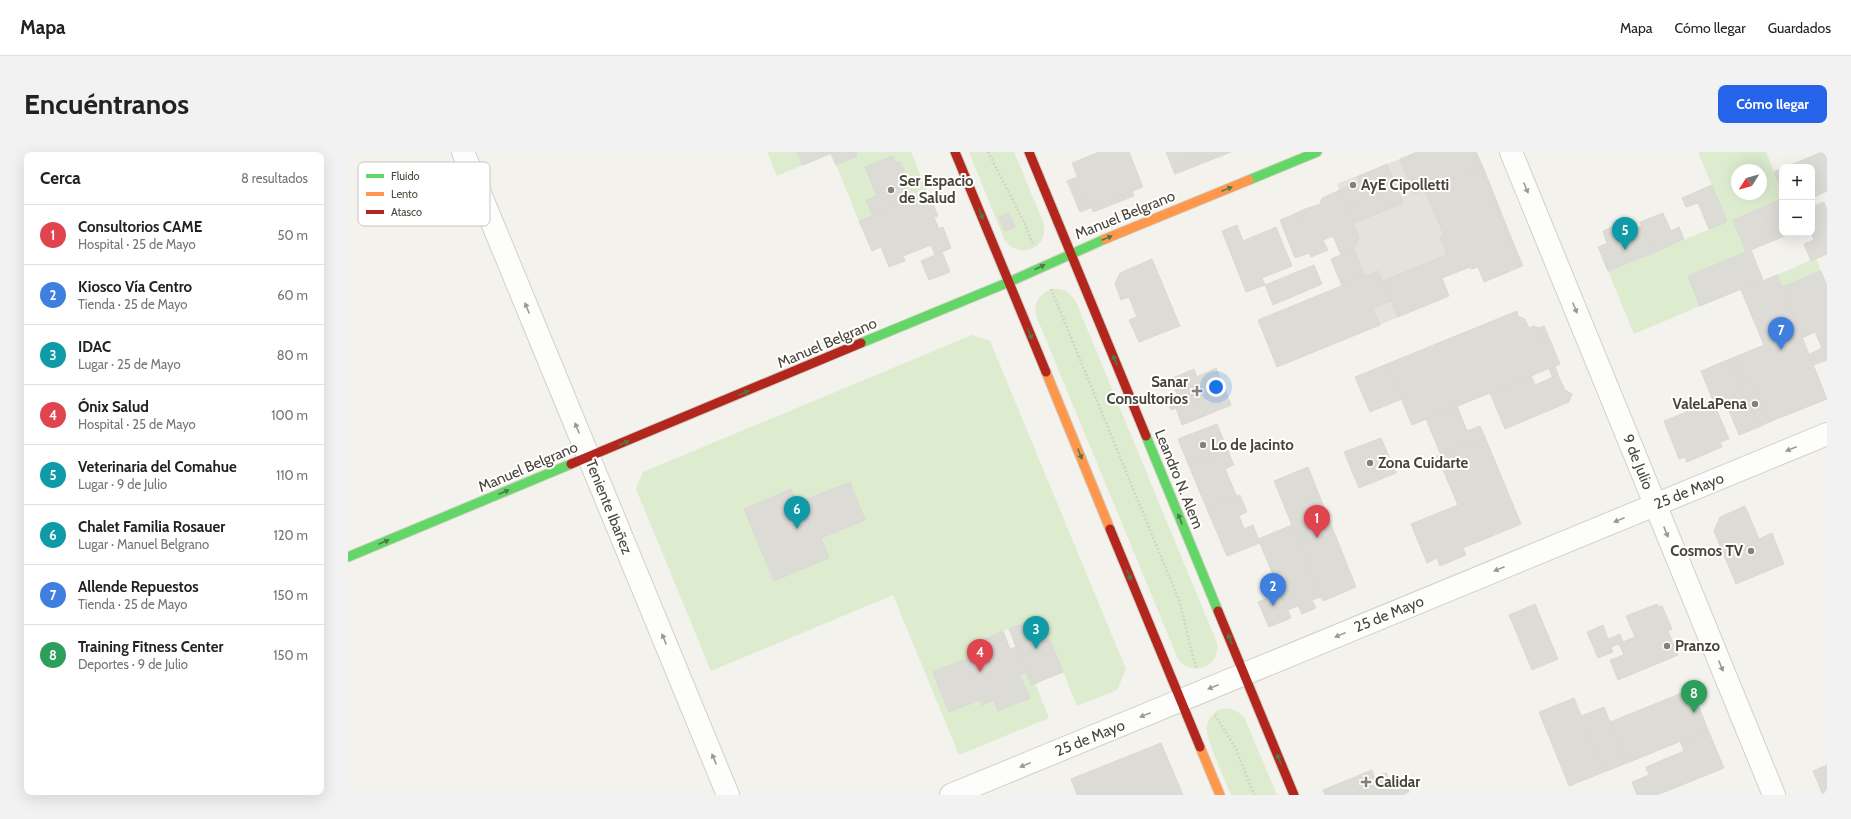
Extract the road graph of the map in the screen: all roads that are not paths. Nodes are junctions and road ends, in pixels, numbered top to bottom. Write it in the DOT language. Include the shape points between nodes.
graph roads {
  1 [pos="463,152"];
  2 [pos="955,152"];
  3 [pos="1029,152"];
  4 [pos="1317,152"];
  5 [pos="1511,152"];
  6 [pos="467,162"];
  7 [pos="490,217"];
  8 [pos="1070,253"];
  9 [pos="1009,282"];
  10 [pos="1827,434"];
  11 [pos="589,457"];
  12 [pos="1655,505"];
  13 [pos="348,557"];
  14 [pos="1244,674"];
  15 [pos="1181,700"];
  16 [pos="728,795"];
  17 [pos="951,795"];
  18 [pos="1220,795"];
  19 [pos="1294,795"];
  20 [pos="1774,795"];
  6 -- 1 [label="street, Teniente Ibañez, one-way"];
  2 -- 9 [label="main road, one-way"];
  3 -- 8 [label="main road, Leandro N. Alem"];
  8 -- 4 [label="main road, Manuel Belgrano, one-way"];
  5 -- 12 [label="street, 9 de Julio, one-way"];
  11 -- 7 [label="street, Teniente Ibañez, one-way"];
  9 -- 8 [label="main road, Manuel Belgrano, one-way"];
  14 -- 8 [label="main road, Leandro N. Alem, one-way"];
  11 -- 9 [label="main road, Manuel Belgrano, one-way"];
  9 -- 15 [label="main road, one-way"];
  10 -- 12 [label="street, 25 de Mayo, one-way"];
  13 -- 11 [label="main road, Manuel Belgrano, one-way"];
  16 -- 11 [label="street, Teniente Ibañez, one-way"];
  12 -- 14 [label="street, 25 de Mayo, one-way"];
  12 -- 20 [label="street, 9 de Julio, one-way"];
  14 -- 15 [label="street, 25 de Mayo, one-way"];
  19 -- 14 [label="main road, Leandro N. Alem, one-way"];
  15 -- 17 [label="street, 25 de Mayo, one-way"];
  15 -- 18 [label="main road"];
}
